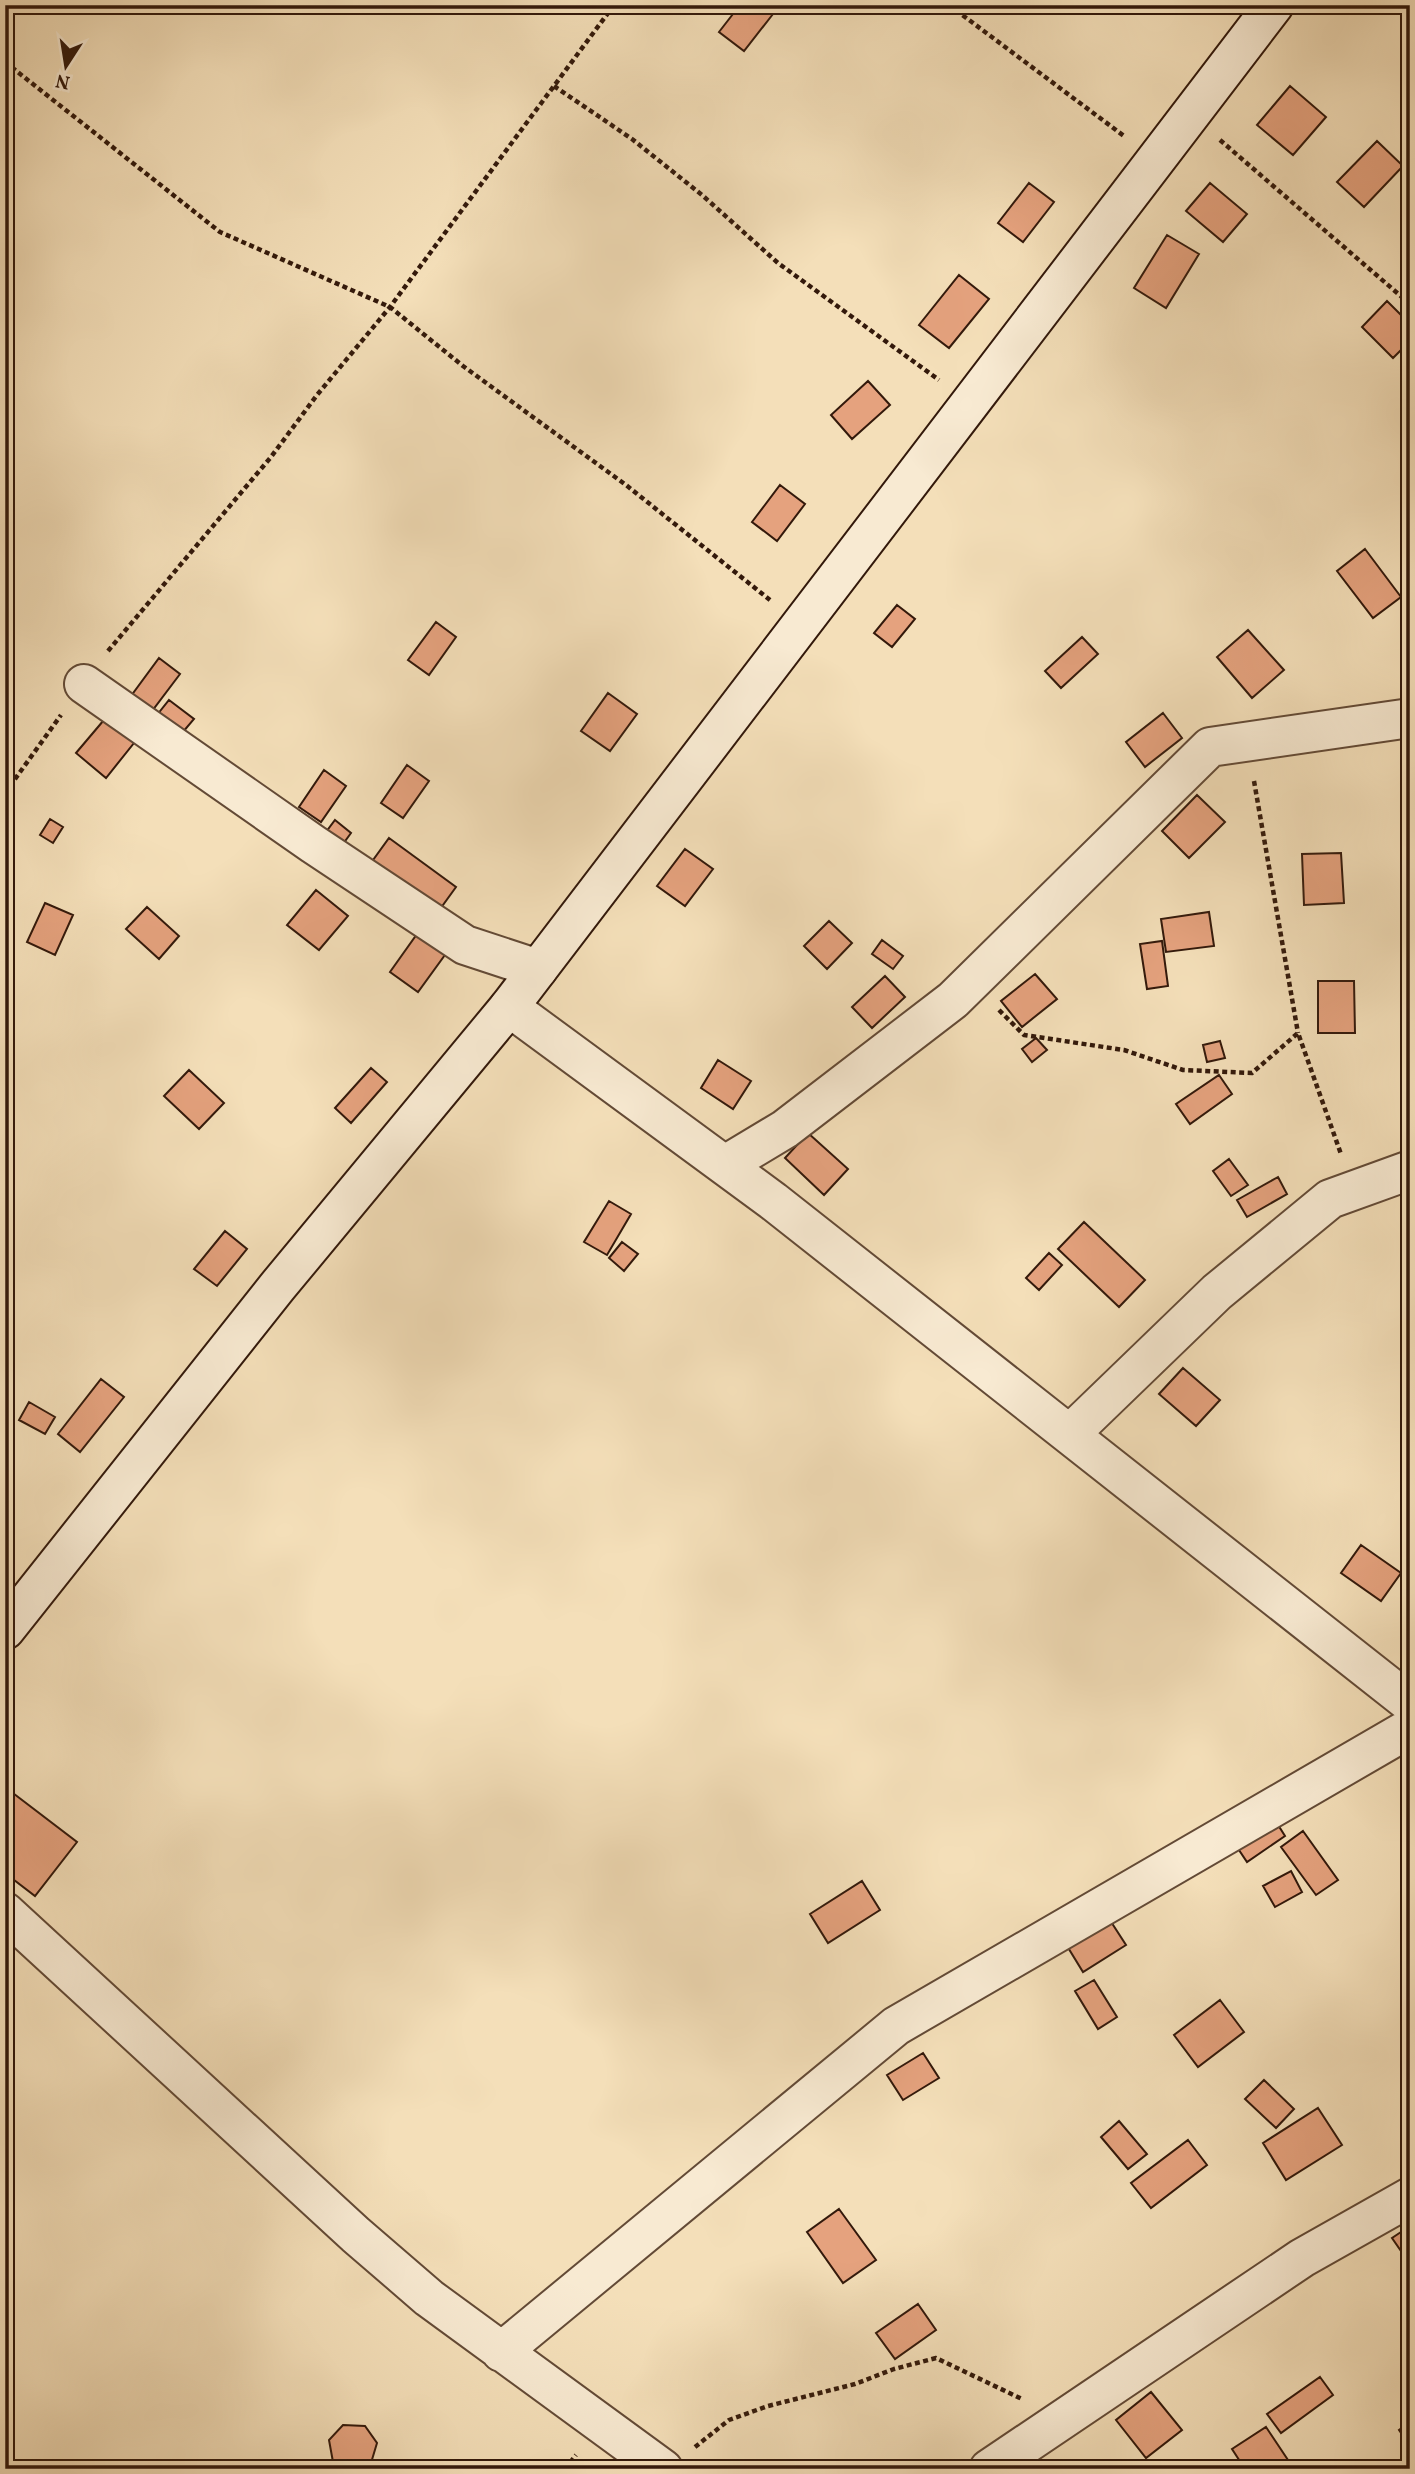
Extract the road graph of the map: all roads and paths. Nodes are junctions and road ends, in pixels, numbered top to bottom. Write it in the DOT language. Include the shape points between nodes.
graph roads {
  1 [pos="614,5"];
  2 [pos="949,5"];
  3 [pos="1273,5"];
  4 [pos="5,62"];
  5 [pos="554,86"];
  6 [pos="1191,114"];
  7 [pos="1155,160"];
  8 [pos="1410,304"];
  9 [pos="390,307"];
  10 [pos="970,403"];
  11 [pos="801,625"];
  12 [pos="84,684"];
  13 [pos="1410,718"];
  14 [pos="1247,742"];
  15 [pos="5,793"];
  16 [pos="538,969"];
  17 [pos="970,983"];
  18 [pos="509,1007"];
  19 [pos="1298,1033"];
  20 [pos="724,1165"];
  21 [pos="1410,1170"];
  22 [pos="1354,1190"];
  23 [pos="1070,1434"];
  24 [pos="5,1630"];
  25 [pos="1410,1703"];
  26 [pos="1410,1728"];
  27 [pos="5,1912"];
  28 [pos="1410,2197"];
  29 [pos="501,2352"];
  30 [pos="1064,2418"];
  31 [pos="675,2462"];
  32 [pos="989,2469"];
  1 -- 5 [label="path"];
  2 -- 7 [label="path"];
  3 -- 6 [label="street"];
  4 -- 9 [label="path" via="219,232"];
  5 -- 9 [label="path"];
  5 -- 10 [label="path" via="652,155 778,263"];
  6 -- 7 [label="street"];
  6 -- 8 [label="path"];
  7 -- 10 [label="street"];
  9 -- 11 [label="path" via="626,485"];
  9 -- 12 [label="path"];
  10 -- 11 [label="street"];
  11 -- 16 [label="street"];
  12 -- 15 [label="path"];
  12 -- 16 [label="street" via="465,945"];
  13 -- 14 [label="street"];
  14 -- 17 [label="street" via="1210,747"];
  14 -- 19 [label="path"];
  16 -- 18 [label="street"];
  17 -- 19 [label="path" via="1024,1035 1124,1050 1183,1070 1252,1073"];
  17 -- 20 [label="street" via="785,1129"];
  18 -- 20 [label="street"];
  18 -- 24 [label="street" via="277,1287"];
  19 -- 22 [label="path"];
  20 -- 23 [label="street"];
  21 -- 22 [label="street"];
  22 -- 23 [label="street" via="1330,1199 1216,1292"];
  23 -- 25 [label="street"];
  26 -- 29 [label="street" via="896,2026"];
  27 -- 29 [label="street" via="356,2235"];
  28 -- 30 [label="street" via="1302,2258"];
  29 -- 31 [label="street"];
  30 -- 31 [label="path" via="936,2358 729,2420"];
  30 -- 32 [label="street"];
}
